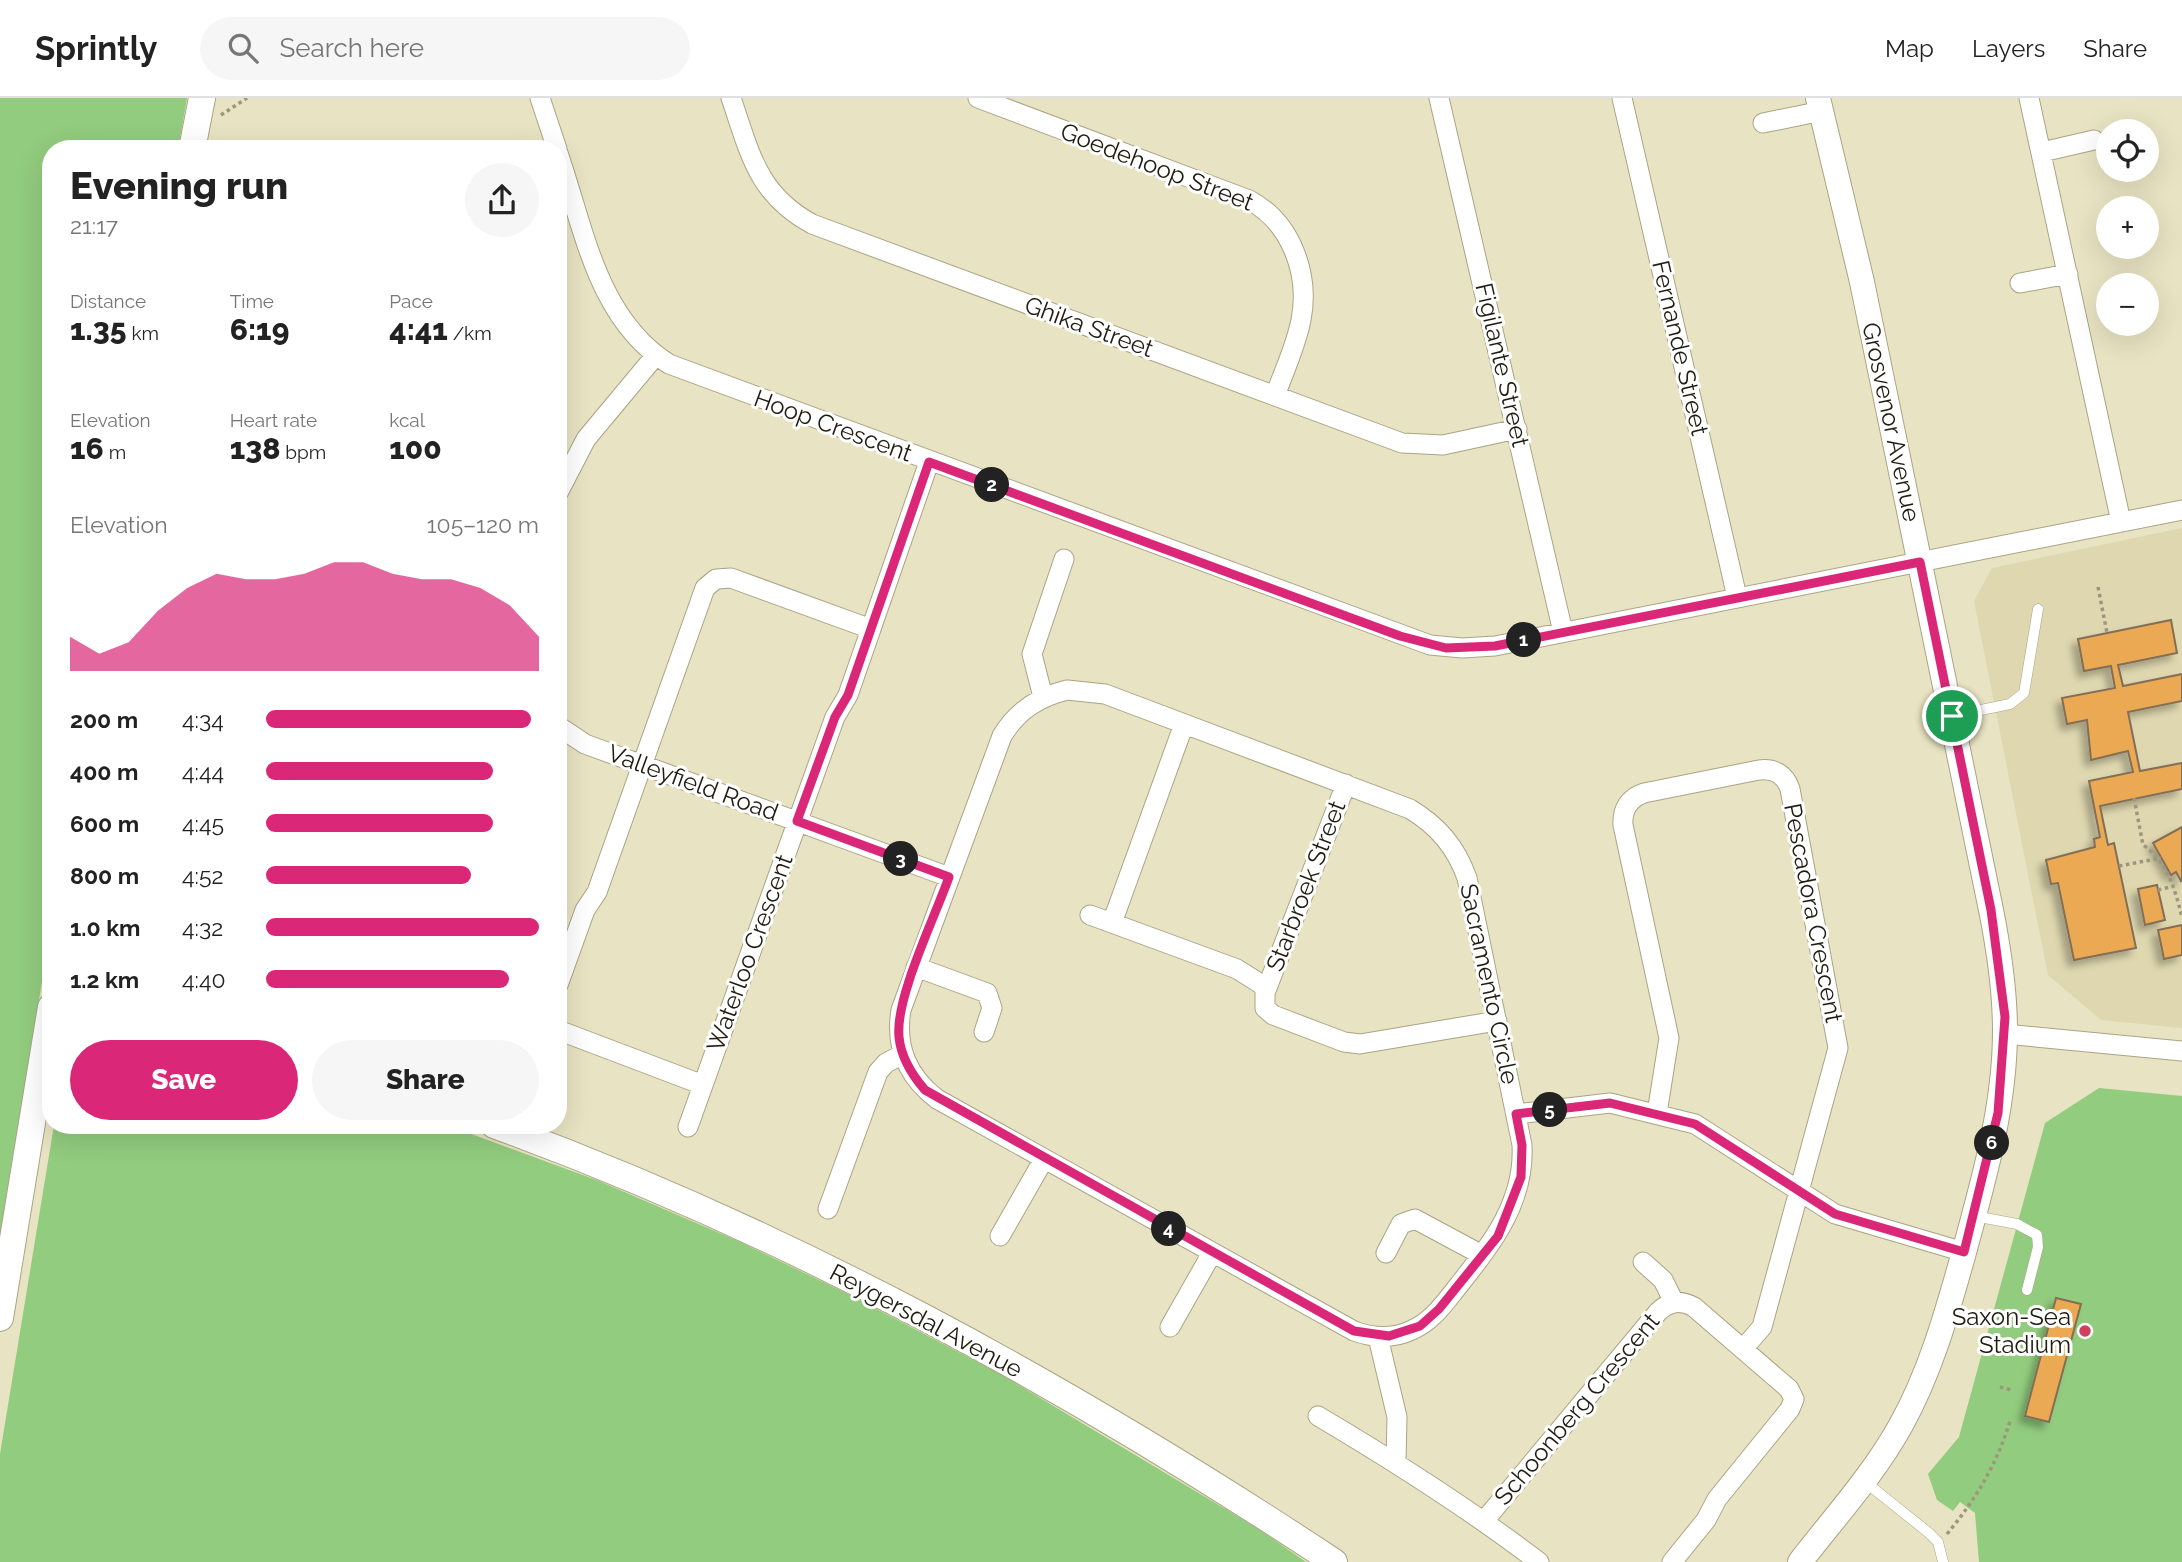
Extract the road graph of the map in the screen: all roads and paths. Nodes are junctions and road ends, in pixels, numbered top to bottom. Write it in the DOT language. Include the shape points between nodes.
graph roads {
  1 [pos="202,98"];
  2 [pos="540,98"];
  3 [pos="731,98"];
  4 [pos="978,98"];
  5 [pos="1439,98"];
  6 [pos="1622,98"];
  7 [pos="2029,98"];
  8 [pos="1820,105"];
  9 [pos="1763,123"];
  10 [pos="194,140"];
  11 [pos="553,140"];
  12 [pos="2094,140"];
  13 [pos="2042,152"];
  14 [pos="567,182"];
  15 [pos="2068,274"];
  16 [pos="2020,283"];
  17 [pos="656,355"];
  18 [pos="1275,396"];
  19 [pos="1517,429"];
  20 [pos="929,462"];
  21 [pos="567,472"];
  22 [pos="2182,510"];
  23 [pos="2121,522"];
  24 [pos="1064,559"];
  25 [pos="1920,562"];
  26 [pos="2098,587"];
  27 [pos="1737,597"];
  28 [pos="2038,609"];
  29 [pos="871,629"];
  30 [pos="1563,632"];
  31 [pos="2107,633"];
  32 [pos="1043,697"];
  33 [pos="1952,716"];
  34 [pos="1184,724"];
  35 [pos="567,732"];
  36 [pos="644,765"];
  37 [pos="1346,784"];
  38 [pos="2134,798"];
  39 [pos="797,821"];
  40 [pos="2160,858"];
  41 [pos="2119,866"];
  42 [pos="949,877"];
  43 [pos="2174,886"];
  44 [pos="2158,890"];
  45 [pos="1090,915"];
  46 [pos="2182,918"];
  47 [pos="1112,923"];
  48 [pos="567,960"];
  49 [pos="916,967"];
  50 [pos="1267,988"];
  51 [pos="1497,1021"];
  52 [pos="984,1032"];
  53 [pos="567,1033"];
  54 [pos="2005,1034"];
  55 [pos="2182,1052"];
  56 [pos="903,1054"];
  57 [pos="42,1062"];
  58 [pos="703,1085"];
  59 [pos="1657,1113"];
  60 [pos="1516,1114"];
  61 [pos="688,1127"];
  62 [pos="516,1134"];
  63 [pos="1044,1159"];
  64 [pos="1801,1191"];
  65 [pos="828,1209"];
  66 [pos="1973,1215"];
  67 [pos="1000,1236"];
  68 [pos="1964,1252"];
  69 [pos="1212,1253"];
  70 [pos="1386,1253"];
  71 [pos="1482,1255"];
  72 [pos="1643,1262"];
  73 [pos="2027,1290"];
  74 [pos="1674,1302"];
  75 [pos="0,1318"];
  76 [pos="1170,1327"];
  77 [pos="1378,1337"];
  78 [pos="1743,1349"];
  79 [pos="2000,1387"];
  80 [pos="2011,1391"];
  81 [pos="1318,1416"];
  82 [pos="2010,1421"];
  83 [pos="1396,1462"];
  84 [pos="1863,1481"];
  85 [pos="1485,1521"];
  86 [pos="1938,1542"];
  87 [pos="1334,1562"];
  88 [pos="1539,1562"];
  89 [pos="1672,1562"];
  90 [pos="1800,1562"];
  91 [pos="1943,1562"];
  1 -- 10 [label="main road"];
  2 -- 11 [label="street, Hoop Crescent"];
  3 -- 18 [label="street, Ghika Street" via="761,178 776,199 796,215"];
  4 -- 18 [label="street, Goedehoop Street" via="1249,200 1277,220 1294,250 1303,301 1298,333"];
  5 -- 19 [label="street, Figilante Street"];
  6 -- 27 [label="street, Fernande Street"];
  7 -- 13 [label="street"];
  8 -- 9 [label="street, Grosvenor Avenue"];
  8 -- 25 [label="street, Grosvenor Avenue"];
  12 -- 13 [label="street"];
  13 -- 15 [label="street"];
  14 -- 17 [label="street, Hoop Crescent" via="610,302 631,333"];
  15 -- 16 [label="street"];
  15 -- 23 [label="street"];
  17 -- 20 [label="street, Hoop Crescent" via="678,368"];
  17 -- 21 [label="street" via="586,439"];
  18 -- 19 [label="street, Ghika Street" via="1414,445 1443,445"];
  19 -- 30 [label="street, Figilante Street"];
  20 -- 29 [label="street, Waterloo Crescent"];
  20 -- 30 [label="street, Hoop Crescent" via="1415,641 1446,648 1479,648"];
  22 -- 23 [label="street, Hoop Crescent"];
  23 -- 25 [label="street, Hoop Crescent"];
  24 -- 32 [label="street" via="1032,654"];
  25 -- 27 [label="street, Hoop Crescent"];
  25 -- 33 [label="street, Grosvenor Avenue"];
  26 -- 31 [label="path"];
  27 -- 30 [label="street, Hoop Crescent"];
  28 -- 33 [label="lane" via="2024,693 2010,704"];
  29 -- 36 [label="street" via="731,578 710,582 686,634"];
  29 -- 39 [label="street, Waterloo Crescent"];
  32 -- 34 [label="street, Sacramento Circle" via="1067,690 1092,691"];
  32 -- 42 [label="street, Sacramento Circle" via="1019,713 1002,736"];
  33 -- 54 [label="street, Grosvenor Avenue" via="1997,939"];
  34 -- 37 [label="street, Sacramento Circle"];
  34 -- 47 [label="street"];
  35 -- 36 [label="street, Valleyfield Road" via="585,744"];
  36 -- 39 [label="street, Valleyfield Road"];
  36 -- 48 [label="street"];
  37 -- 50 [label="street, Starbroek Street"];
  37 -- 51 [label="street, Sacramento Circle" via="1424,817 1455,851 1468,878"];
  38 -- 40 [label="path" via="2143,845"];
  39 -- 42 [label="street, Valleyfield Road"];
  39 -- 58 [label="street, Waterloo Crescent"];
  40 -- 41 [label="path"];
  40 -- 43 [label="path"];
  42 -- 49 [label="street, Sacramento Circle"];
  43 -- 44 [label="path"];
  43 -- 46 [label="path"];
  45 -- 47 [label="street"];
  47 -- 50 [label="street" via="1237,969"];
  49 -- 52 [label="street" via="990,996 992,1008"];
  49 -- 56 [label="street, Sacramento Circle" via="899,1024"];
  50 -- 51 [label="street" via="1264,1003 1273,1016 1352,1044"];
  51 -- 60 [label="street, Sacramento Circle"];
  53 -- 58 [label="street, Waterloo Crescent"];
  54 -- 55 [label="street"];
  54 -- 66 [label="street, Grosvenor Avenue" via="1998,1113"];
  56 -- 63 [label="street, Sacramento Circle" via="916,1079 937,1099"];
  56 -- 65 [label="street" via="878,1072"];
  57 -- 75 [label="main road"];
  58 -- 61 [label="street, Waterloo Crescent"];
  59 -- 60 [label="street" via="1610,1103"];
  59 -- 64 [label="street" via="1710,1130"];
  59 -- 64 [label="street, Pescadora Crescent" via="1670,1038 1623,825 1624,811 1632,799 1644,793 1773,770 1790,789 1838,1041"];
  60 -- 71 [label="street, Sacramento Circle" via="1522,1145 1521,1177 1498,1236"];
  62 -- 87 [label="main road, Reygersdal Avenue" via="686,1203 888,1299 1147,1443"];
  63 -- 67 [label="street"];
  63 -- 69 [label="street, Sacramento Circle"];
  64 -- 68 [label="street" via="1846,1219"];
  64 -- 78 [label="street" via="1762,1327"];
  66 -- 68 [label="street, Grosvenor Avenue"];
  66 -- 73 [label="lane" via="2017,1224 2037,1235"];
  68 -- 84 [label="street, Grosvenor Avenue" via="1918,1388 1901,1426"];
  69 -- 76 [label="street"];
  69 -- 77 [label="street, Sacramento Circle" via="1354,1331"];
  70 -- 71 [label="street" via="1401,1224 1415,1219"];
  71 -- 77 [label="street, Sacramento Circle" via="1431,1318 1400,1335"];
  72 -- 74 [label="street, Schoonberg Crescent" via="1663,1280"];
  74 -- 78 [label="street, Schoonberg Crescent" via="1694,1307"];
  74 -- 85 [label="street, Schoonberg Crescent" via="1658,1312"];
  77 -- 83 [label="street" via="1397,1417"];
  78 -- 89 [label="street, Schoonberg Crescent" via="1789,1389 1793,1404"];
  79 -- 80 [label="path"];
  81 -- 83 [label="street, Schoonberg Crescent"];
  82 -- 86 [label="path" via="1999,1457 1980,1489"];
  83 -- 85 [label="street, Schoonberg Crescent"];
  84 -- 86 [label="lane"];
  84 -- 90 [label="street, Grosvenor Avenue"];
  85 -- 88 [label="street, Schoonberg Crescent"];
  86 -- 91 [label="lane"];
}
